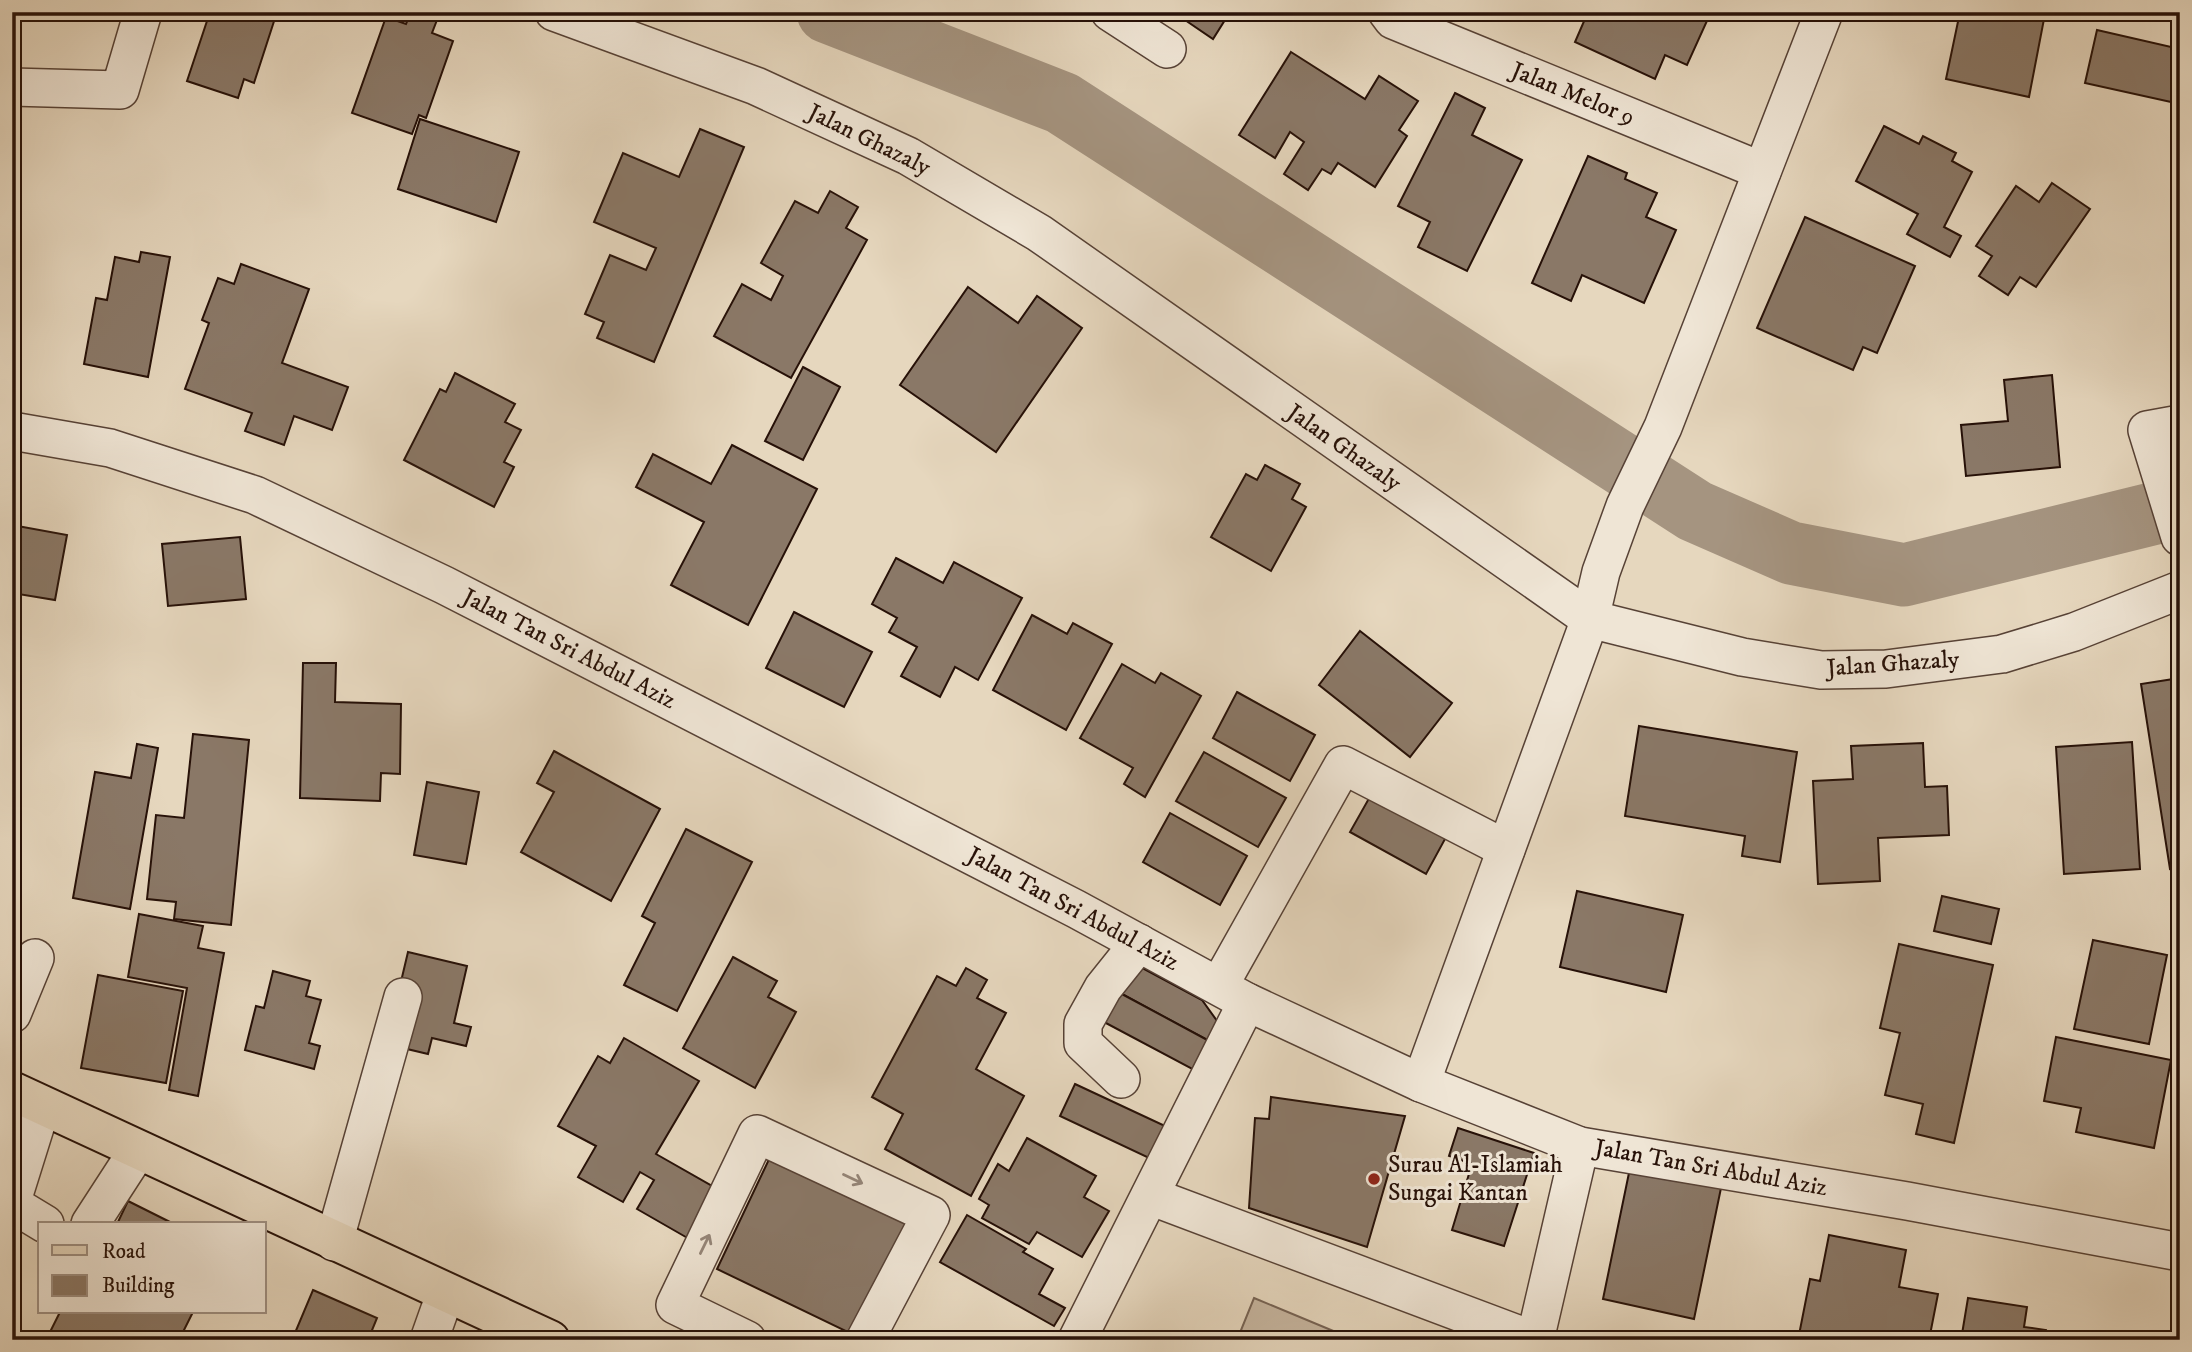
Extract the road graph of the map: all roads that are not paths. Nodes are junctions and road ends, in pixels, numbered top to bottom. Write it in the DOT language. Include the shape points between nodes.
graph roads {
  1 [pos="143,12"];
  2 [pos="554,12"];
  3 [pos="1110,12"];
  4 [pos="1387,12"];
  5 [pos="1824,12"];
  6 [pos="1167,49"];
  7 [pos="12,87"];
  8 [pos="1762,171"];
  9 [pos="2180,424"];
  10 [pos="12,431"];
  11 [pos="2179,534"];
  12 [pos="2180,590"];
  13 [pos="1590,619"];
  14 [pos="1506,849"];
  15 [pos="1139,943"];
  16 [pos="35,958"];
  17 [pos="1233,994"];
  18 [pos="403,997"];
  19 [pos="12,1014"];
  20 [pos="1121,1079"];
  21 [pos="1421,1083"];
  22 [pos="27,1098"];
  23 [pos="1580,1146"];
  24 [pos="138,1150"];
  25 [pos="1150,1196"];
  26 [pos="12,1203"];
  27 [pos="41,1222"];
  28 [pos="91,1222"];
  29 [pos="334,1242"];
  30 [pos="2180,1252"];
  31 [pos="446,1292"];
  32 [pos="429,1340"];
  33 [pos="550,1340"];
  34 [pos="747,1340"];
  35 [pos="866,1340"];
  36 [pos="1077,1340"];
  37 [pos="1534,1340"];
  1 -- 7 [label="street" via="120,90"];
  2 -- 13 [label="street, Jalan Ghazaly" via="756,86 908,156 1039,233"];
  3 -- 6 [label="street"];
  4 -- 8 [label="street, Jalan Melor 9" via="1393,20"];
  5 -- 8 [label="street"];
  8 -- 13 [label="street" via="1663,427 1625,506"];
  9 -- 11 [label="street" via="2147,430"];
  10 -- 15 [label="street, Jalan Tan Sri Abdul Aziz" via="110,448 256,495 457,592"];
  12 -- 13 [label="street, Jalan Ghazaly" via="2074,632 2001,654 1885,669 1821,670 1742,657"];
  13 -- 14 [label="street"];
  14 -- 17 [label="street" via="1343,765"];
  14 -- 21 [label="street"];
  15 -- 17 [label="street, Jalan Tan Sri Abdul Aziz"];
  15 -- 20 [label="street" via="1103,988 1083,1024 1083,1043"];
  16 -- 19 [label="street"];
  17 -- 21 [label="street, Jalan Tan Sri Abdul Aziz"];
  17 -- 25 [label="street"];
  18 -- 29 [label="street"];
  21 -- 23 [label="street, Jalan Tan Sri Abdul Aziz"];
  22 -- 24 [label="main road"];
  22 -- 26 [label="street"];
  23 -- 30 [label="street, Jalan Tan Sri Abdul Aziz"];
  23 -- 37 [label="street"];
  24 -- 28 [label="street"];
  24 -- 29 [label="main road"];
  25 -- 36 [label="street"];
  25 -- 37 [label="street"];
  26 -- 27 [label="street"];
  29 -- 31 [label="main road"];
  31 -- 32 [label="street"];
  31 -- 33 [label="main road"];
  34 -- 35 [label="street, one-way" via="675,1305 757,1134 931,1215"];
}
